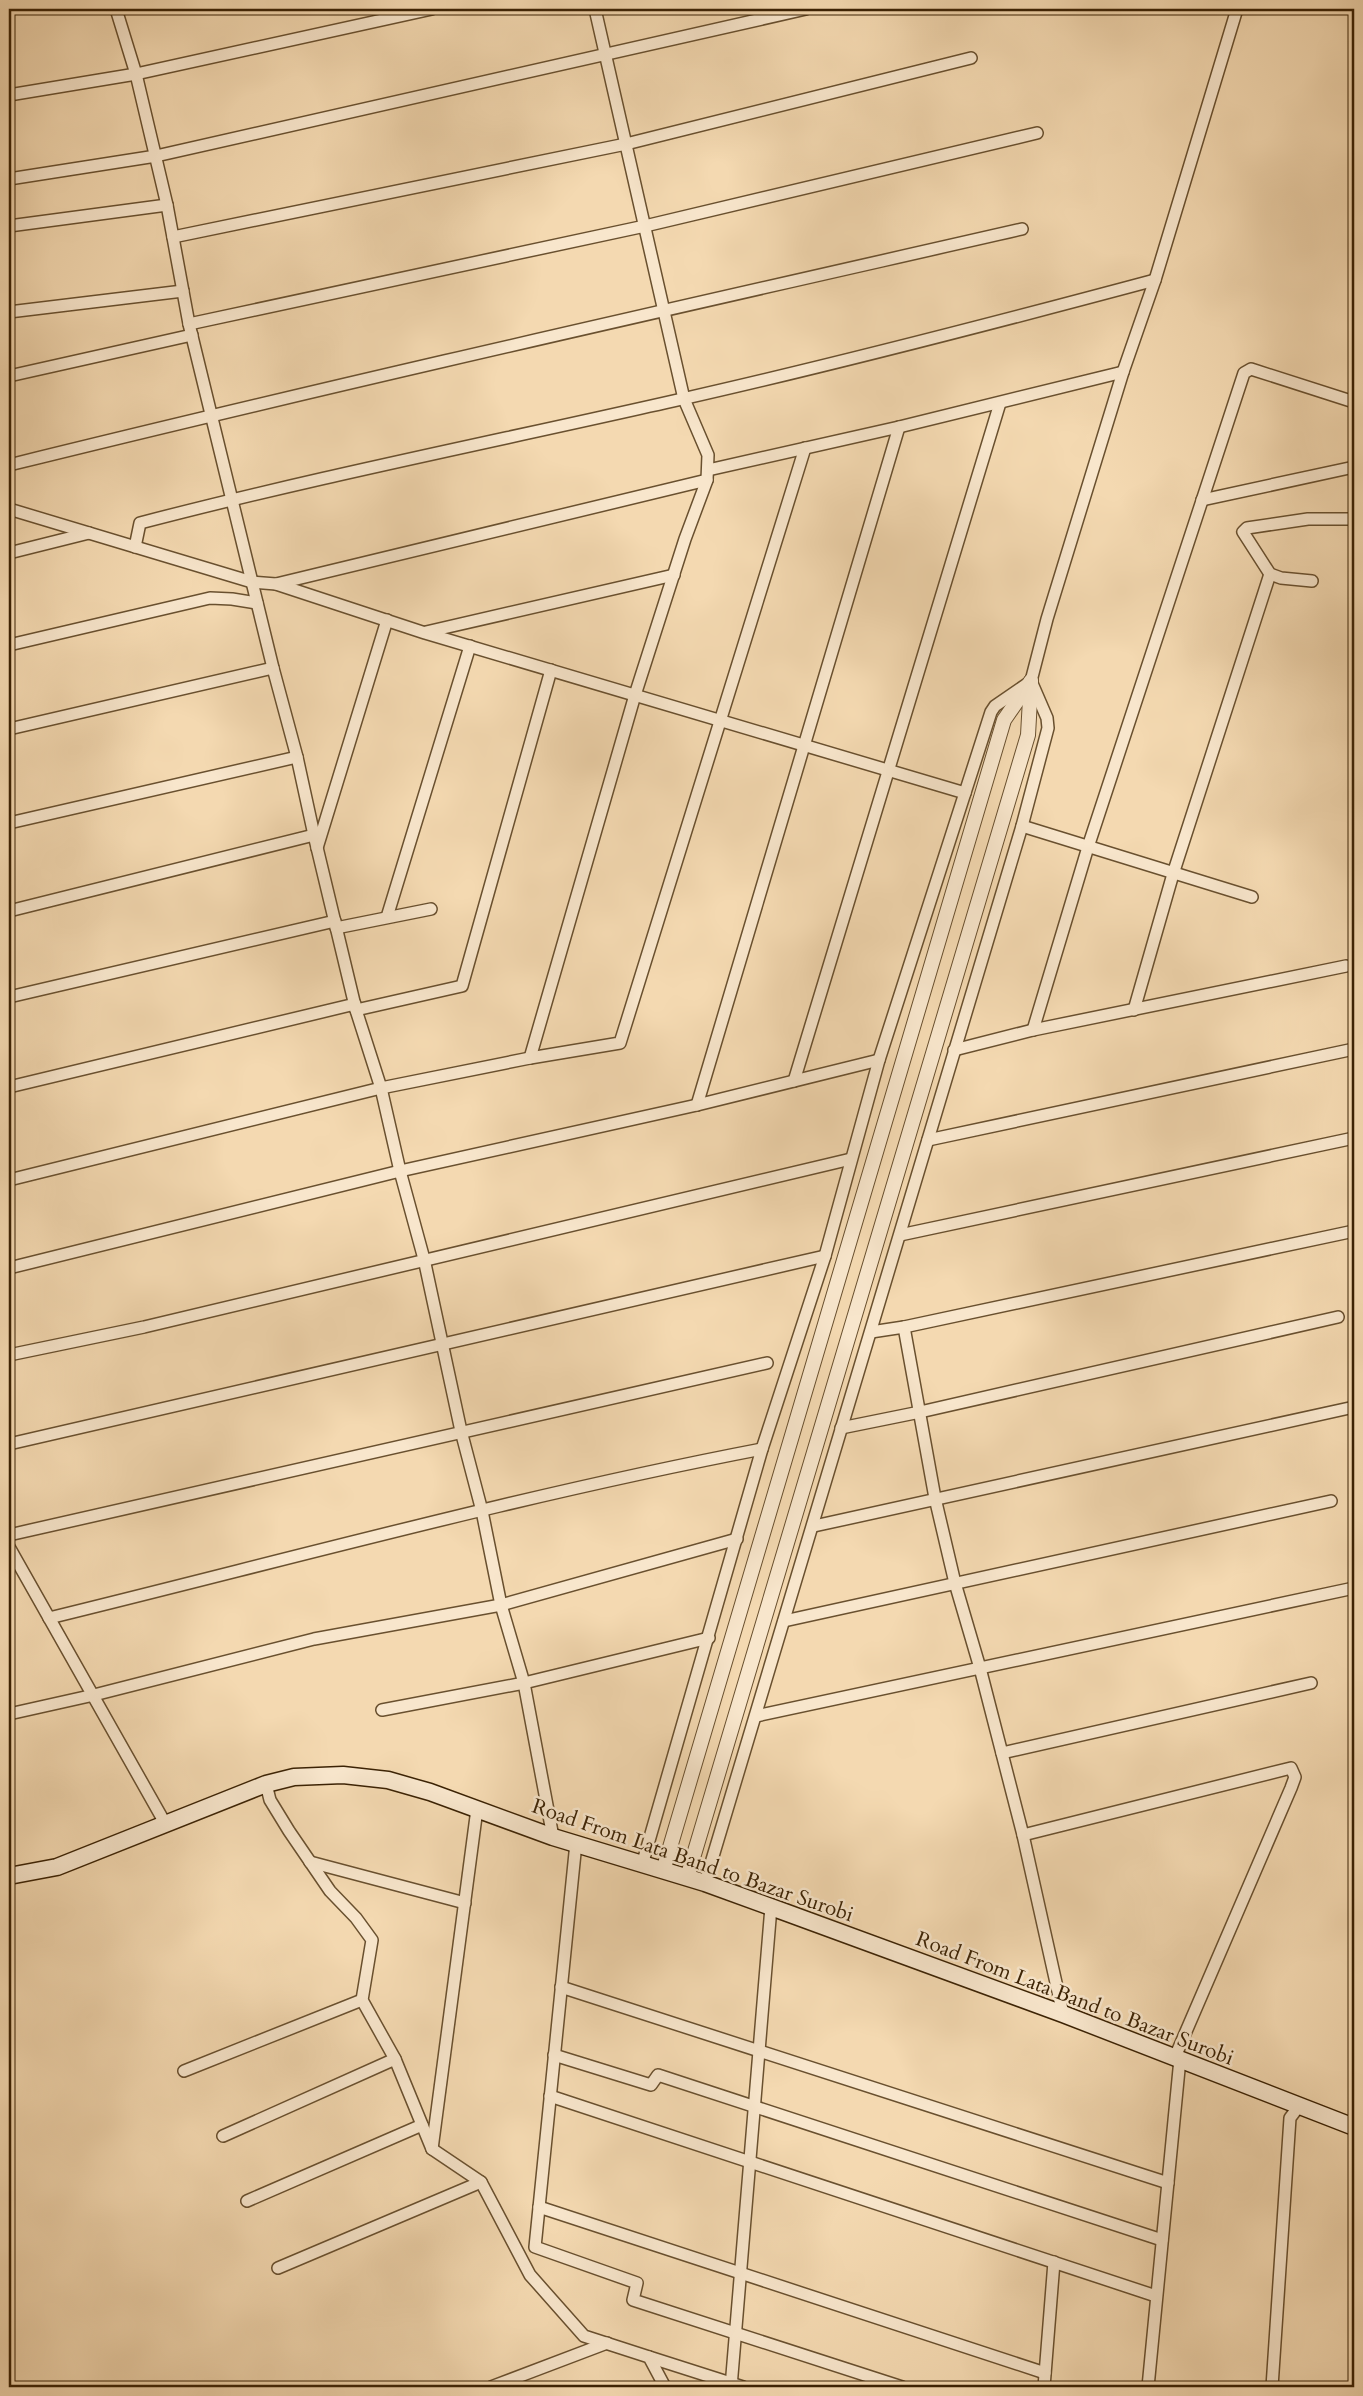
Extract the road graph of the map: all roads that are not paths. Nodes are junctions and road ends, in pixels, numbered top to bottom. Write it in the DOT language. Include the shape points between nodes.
graph roads {
  1 [pos="116,9"];
  2 [pos="432,9"];
  3 [pos="594,9"];
  4 [pos="806,9"];
  5 [pos="1237,9"];
  6 [pos="605,55"];
  7 [pos="970,58"];
  8 [pos="136,74"];
  9 [pos="9,95"];
  10 [pos="1036,133"];
  11 [pos="626,144"];
  12 [pos="156,156"];
  13 [pos="9,179"];
  14 [pos="167,206"];
  15 [pos="9,226"];
  16 [pos="644,226"];
  17 [pos="1022,228"];
  18 [pos="173,237"];
  19 [pos="1155,280"];
  20 [pos="183,291"];
  21 [pos="664,309"];
  22 [pos="9,312"];
  23 [pos="190,330"];
  24 [pos="1123,372"];
  25 [pos="9,376"];
  26 [pos="684,399"];
  27 [pos="1354,402"];
  28 [pos="1000,403"];
  29 [pos="212,415"];
  30 [pos="899,427"];
  31 [pos="805,448"];
  32 [pos="9,466"];
  33 [pos="1354,466"];
  34 [pos="707,475"];
  35 [pos="232,499"];
  36 [pos="1202,500"];
  37 [pos="9,509"];
  38 [pos="1354,519"];
  39 [pos="89,533"];
  40 [pos="135,547"];
  41 [pos="9,554"];
  42 [pos="1270,574"];
  43 [pos="674,575"];
  44 [pos="1312,580"];
  45 [pos="252,582"];
  46 [pos="276,584"];
  47 [pos="257,603"];
  48 [pos="386,620"];
  49 [pos="425,633"];
  50 [pos="9,645"];
  51 [pos="470,646"];
  52 [pos="273,668"];
  53 [pos="551,670"];
  54 [pos="1030,681"];
  55 [pos="635,695"];
  56 [pos="719,721"];
  57 [pos="9,729"];
  58 [pos="805,747"];
  59 [pos="297,757"];
  60 [pos="889,772"];
  61 [pos="965,793"];
  62 [pos="9,822"];
  63 [pos="1022,826"];
  64 [pos="314,835"];
  65 [pos="1088,848"];
  66 [pos="317,849"];
  67 [pos="1173,874"];
  68 [pos="1252,897"];
  69 [pos="431,909"];
  70 [pos="9,911"];
  71 [pos="387,917"];
  72 [pos="336,925"];
  73 [pos="1346,966"];
  74 [pos="9,997"];
  75 [pos="356,1007"];
  76 [pos="1134,1010"];
  77 [pos="1033,1030"];
  78 [pos="954,1050"];
  79 [pos="1354,1050"];
  80 [pos="530,1058"];
  81 [pos="879,1060"];
  82 [pos="794,1080"];
  83 [pos="9,1087"];
  84 [pos="381,1088"];
  85 [pos="697,1105"];
  86 [pos="1354,1138"];
  87 [pos="928,1140"];
  88 [pos="850,1159"];
  89 [pos="400,1172"];
  90 [pos="9,1180"];
  91 [pos="1354,1231"];
  92 [pos="900,1235"];
  93 [pos="825,1256"];
  94 [pos="424,1259"];
  95 [pos="9,1268"];
  96 [pos="1338,1317"];
  97 [pos="904,1327"];
  98 [pos="872,1332"];
  99 [pos="443,1344"];
  100 [pos="9,1355"];
  101 [pos="768,1363"];
  102 [pos="1354,1407"];
  103 [pos="920,1412"];
  104 [pos="841,1428"];
  105 [pos="461,1431"];
  106 [pos="9,1444"];
  107 [pos="762,1449"];
  108 [pos="935,1498"];
  109 [pos="1330,1501"];
  110 [pos="482,1511"];
  111 [pos="814,1526"];
  112 [pos="9,1535"];
  113 [pos="737,1539"];
  114 [pos="9,1547"];
  115 [pos="956,1583"];
  116 [pos="1354,1588"];
  117 [pos="501,1604"];
  118 [pos="49,1618"];
  119 [pos="784,1621"];
  120 [pos="709,1638"];
  121 [pos="980,1668"];
  122 [pos="524,1683"];
  123 [pos="1311,1684"];
  124 [pos="94,1695"];
  125 [pos="382,1710"];
  126 [pos="9,1714"];
  127 [pos="756,1716"];
  128 [pos="1002,1753"];
  129 [pos="266,1784"];
  130 [pos="477,1808"];
  131 [pos="165,1823"];
  132 [pos="1023,1835"];
  133 [pos="553,1837"];
  134 [pos="576,1843"];
  135 [pos="310,1862"];
  136 [pos="642,1865"];
  137 [pos="663,1870"];
  138 [pos="9,1876"];
  139 [pos="687,1878"];
  140 [pos="705,1884"];
  141 [pos="465,1903"];
  142 [pos="771,1907"];
  143 [pos="561,1988"];
  144 [pos="362,2000"];
  145 [pos="1063,2014"];
  146 [pos="759,2051"];
  147 [pos="554,2055"];
  148 [pos="1178,2058"];
  149 [pos="395,2059"];
  150 [pos="184,2071"];
  151 [pos="550,2096"];
  152 [pos="754,2106"];
  153 [pos="1299,2106"];
  154 [pos="422,2125"];
  155 [pos="1354,2127"];
  156 [pos="223,2136"];
  157 [pos="432,2149"];
  158 [pos="750,2162"];
  159 [pos="481,2182"];
  160 [pos="1168,2183"];
  161 [pos="247,2201"];
  162 [pos="539,2207"];
  163 [pos="1162,2240"];
  164 [pos="1054,2262"];
  165 [pos="278,2268"];
  166 [pos="740,2274"];
  167 [pos="1156,2296"];
  168 [pos="735,2334"];
  169 [pos="607,2343"];
  170 [pos="649,2356"];
  171 [pos="1045,2373"];
  172 [pos="731,2385"];
  173 [pos="491,2387"];
  174 [pos="665,2387"];
  175 [pos="743,2387"];
  176 [pos="902,2387"];
  177 [pos="1044,2387"];
  178 [pos="1148,2387"];
  179 [pos="1272,2387"];
  1 -- 8 [label="street"];
  2 -- 8 [label="street"];
  3 -- 6 [label="street"];
  4 -- 6 [label="street"];
  5 -- 19 [label="street"];
  6 -- 11 [label="street"];
  6 -- 12 [label="street"];
  7 -- 11 [label="street"];
  8 -- 9 [label="street"];
  8 -- 12 [label="street"];
  10 -- 16 [label="street"];
  11 -- 16 [label="street"];
  11 -- 18 [label="street"];
  12 -- 13 [label="street"];
  12 -- 14 [label="street"];
  14 -- 15 [label="street"];
  14 -- 18 [label="street"];
  16 -- 21 [label="street"];
  16 -- 23 [label="street"];
  17 -- 21 [label="street"];
  18 -- 20 [label="street"];
  19 -- 24 [label="street"];
  19 -- 26 [label="street" via="964,332"];
  20 -- 22 [label="street"];
  20 -- 23 [label="street"];
  21 -- 26 [label="street"];
  21 -- 29 [label="street"];
  23 -- 25 [label="street"];
  23 -- 29 [label="street"];
  24 -- 28 [label="street"];
  24 -- 54 [label="street" via="1062,565"];
  26 -- 34 [label="street" via="708,455"];
  26 -- 35 [label="street"];
  27 -- 36 [label="street" via="1251,369 1244,372"];
  28 -- 30 [label="street"];
  28 -- 60 [label="street"];
  29 -- 32 [label="street"];
  29 -- 35 [label="street"];
  30 -- 31 [label="street"];
  30 -- 58 [label="street"];
  31 -- 34 [label="street"];
  31 -- 56 [label="street"];
  33 -- 36 [label="street"];
  34 -- 43 [label="street"];
  34 -- 46 [label="street"];
  35 -- 40 [label="street" via="140,523"];
  35 -- 45 [label="street"];
  36 -- 65 [label="street"];
  37 -- 39 [label="street"];
  38 -- 42 [label="street" via="1308,519 1247,528 1243,532 1246,539"];
  39 -- 40 [label="street"];
  39 -- 41 [label="street"];
  40 -- 45 [label="street"];
  42 -- 44 [label="street"];
  42 -- 67 [label="street"];
  43 -- 49 [label="street"];
  43 -- 55 [label="street"];
  45 -- 46 [label="street"];
  45 -- 47 [label="street"];
  46 -- 48 [label="street"];
  47 -- 50 [label="street" via="210,598"];
  47 -- 52 [label="street"];
  48 -- 49 [label="street"];
  48 -- 66 [label="street"];
  49 -- 51 [label="street"];
  51 -- 53 [label="street"];
  51 -- 71 [label="street"];
  52 -- 57 [label="street"];
  52 -- 59 [label="street"];
  53 -- 55 [label="street"];
  53 -- 75 [label="street" via="462,986"];
  54 -- 61 [label="street" via="991,712"];
  54 -- 63 [label="street" via="1047,718 1048,728"];
  54 -- 137 [label="street" via="1004,720"];
  54 -- 139 [label="street" via="1028,735"];
  55 -- 56 [label="street"];
  55 -- 80 [label="street"];
  56 -- 58 [label="street"];
  56 -- 80 [label="street" via="620,1043"];
  58 -- 60 [label="street"];
  58 -- 85 [label="street"];
  59 -- 62 [label="street"];
  59 -- 64 [label="street"];
  60 -- 61 [label="street"];
  60 -- 82 [label="street"];
  61 -- 81 [label="street"];
  63 -- 65 [label="street"];
  63 -- 78 [label="street"];
  64 -- 66 [label="street"];
  64 -- 70 [label="street"];
  65 -- 67 [label="street"];
  65 -- 77 [label="street"];
  66 -- 72 [label="street"];
  67 -- 68 [label="street"];
  67 -- 76 [label="street"];
  69 -- 71 [label="street"];
  71 -- 72 [label="street"];
  72 -- 74 [label="street"];
  72 -- 75 [label="street"];
  73 -- 76 [label="street"];
  75 -- 83 [label="street"];
  75 -- 84 [label="street"];
  76 -- 77 [label="street"];
  77 -- 78 [label="street"];
  78 -- 87 [label="street"];
  79 -- 87 [label="street"];
  80 -- 84 [label="street"];
  81 -- 82 [label="street"];
  81 -- 88 [label="street"];
  82 -- 85 [label="street"];
  84 -- 89 [label="street"];
  84 -- 90 [label="street"];
  85 -- 89 [label="street"];
  86 -- 92 [label="street"];
  87 -- 92 [label="street"];
  88 -- 93 [label="street"];
  88 -- 94 [label="street"];
  89 -- 94 [label="street"];
  89 -- 95 [label="street"];
  91 -- 97 [label="street"];
  92 -- 98 [label="street"];
  93 -- 99 [label="street"];
  93 -- 107 [label="street"];
  94 -- 99 [label="street"];
  94 -- 100 [label="street" via="144,1327"];
  96 -- 103 [label="street"];
  97 -- 98 [label="street"];
  97 -- 103 [label="street"];
  98 -- 104 [label="street"];
  99 -- 105 [label="street"];
  99 -- 106 [label="street"];
  101 -- 105 [label="street"];
  102 -- 108 [label="street"];
  103 -- 104 [label="street"];
  103 -- 108 [label="street"];
  104 -- 111 [label="street"];
  105 -- 110 [label="street"];
  105 -- 112 [label="street"];
  107 -- 110 [label="street" via="696,1461"];
  107 -- 113 [label="street"];
  108 -- 111 [label="street"];
  108 -- 115 [label="street"];
  109 -- 115 [label="street"];
  110 -- 117 [label="street"];
  110 -- 118 [label="street"];
  111 -- 119 [label="street"];
  113 -- 117 [label="street"];
  113 -- 120 [label="street"];
  114 -- 118 [label="street"];
  115 -- 119 [label="street"];
  115 -- 121 [label="street"];
  116 -- 121 [label="street"];
  117 -- 122 [label="street"];
  117 -- 124 [label="street" via="314,1639"];
  118 -- 124 [label="street"];
  119 -- 127 [label="street"];
  120 -- 122 [label="street"];
  120 -- 136 [label="street"];
  121 -- 127 [label="street"];
  121 -- 128 [label="street"];
  122 -- 125 [label="street"];
  122 -- 133 [label="street"];
  123 -- 128 [label="street"];
  124 -- 126 [label="street"];
  124 -- 131 [label="street"];
  127 -- 140 [label="street"];
  128 -- 132 [label="street"];
  129 -- 130 [label="main road, Road From Lata Band to Bazar Surobi" via="294,1777 343,1775 388,1780"];
  129 -- 131 [label="main road, Road From Lata Band to Bazar Surobi"];
  129 -- 135 [label="street" via="270,1800"];
  130 -- 133 [label="main road, Road From Lata Band to Bazar Surobi"];
  130 -- 141 [label="street"];
  131 -- 138 [label="main road, Road From Lata Band to Bazar Surobi" via="57,1867"];
  132 -- 145 [label="street"];
  132 -- 148 [label="street" via="1291,1768 1295,1776 1291,1788"];
  133 -- 134 [label="main road, Road From Lata Band to Bazar Surobi"];
  134 -- 136 [label="main road, Road From Lata Band to Bazar Surobi"];
  134 -- 143 [label="street"];
  135 -- 141 [label="street"];
  135 -- 144 [label="street" via="372,1940"];
  136 -- 137 [label="main road, Road From Lata Band to Bazar Surobi"];
  137 -- 139 [label="main road, Road From Lata Band to Bazar Surobi"];
  139 -- 140 [label="main road, Road From Lata Band to Bazar Surobi"];
  140 -- 142 [label="main road, Road From Lata Band to Bazar Surobi"];
  141 -- 157 [label="street"];
  142 -- 145 [label="main road, Road From Lata Band to Bazar Surobi"];
  142 -- 146 [label="street"];
  143 -- 146 [label="street"];
  143 -- 147 [label="street"];
  144 -- 149 [label="street"];
  144 -- 150 [label="street"];
  145 -- 148 [label="main road, Road From Lata Band to Bazar Surobi"];
  146 -- 152 [label="street"];
  146 -- 160 [label="street"];
  147 -- 151 [label="street"];
  147 -- 152 [label="street" via="651,2084 658,2074"];
  148 -- 153 [label="main road, Road From Lata Band to Bazar Surobi"];
  148 -- 160 [label="street"];
  149 -- 154 [label="street"];
  149 -- 156 [label="street"];
  151 -- 158 [label="street"];
  151 -- 162 [label="street"];
  152 -- 158 [label="street"];
  152 -- 163 [label="street"];
  153 -- 155 [label="main road, Road From Lata Band to Bazar Surobi"];
  153 -- 179 [label="street" via="1290,2118"];
  154 -- 157 [label="street"];
  154 -- 161 [label="street"];
  157 -- 159 [label="street"];
  158 -- 164 [label="street"];
  158 -- 166 [label="street"];
  159 -- 165 [label="street"];
  159 -- 169 [label="street" via="530,2275 584,2336"];
  160 -- 163 [label="street"];
  162 -- 166 [label="street"];
  162 -- 168 [label="street" via="535,2247 637,2284 633,2300"];
  163 -- 167 [label="street"];
  164 -- 167 [label="street"];
  164 -- 171 [label="street"];
  166 -- 168 [label="street"];
  166 -- 171 [label="street"];
  167 -- 178 [label="street"];
  168 -- 172 [label="street"];
  168 -- 176 [label="street"];
  169 -- 170 [label="street"];
  169 -- 173 [label="street"];
  170 -- 172 [label="street"];
  170 -- 174 [label="street"];
  171 -- 177 [label="street"];
  172 -- 175 [label="street"];
}
